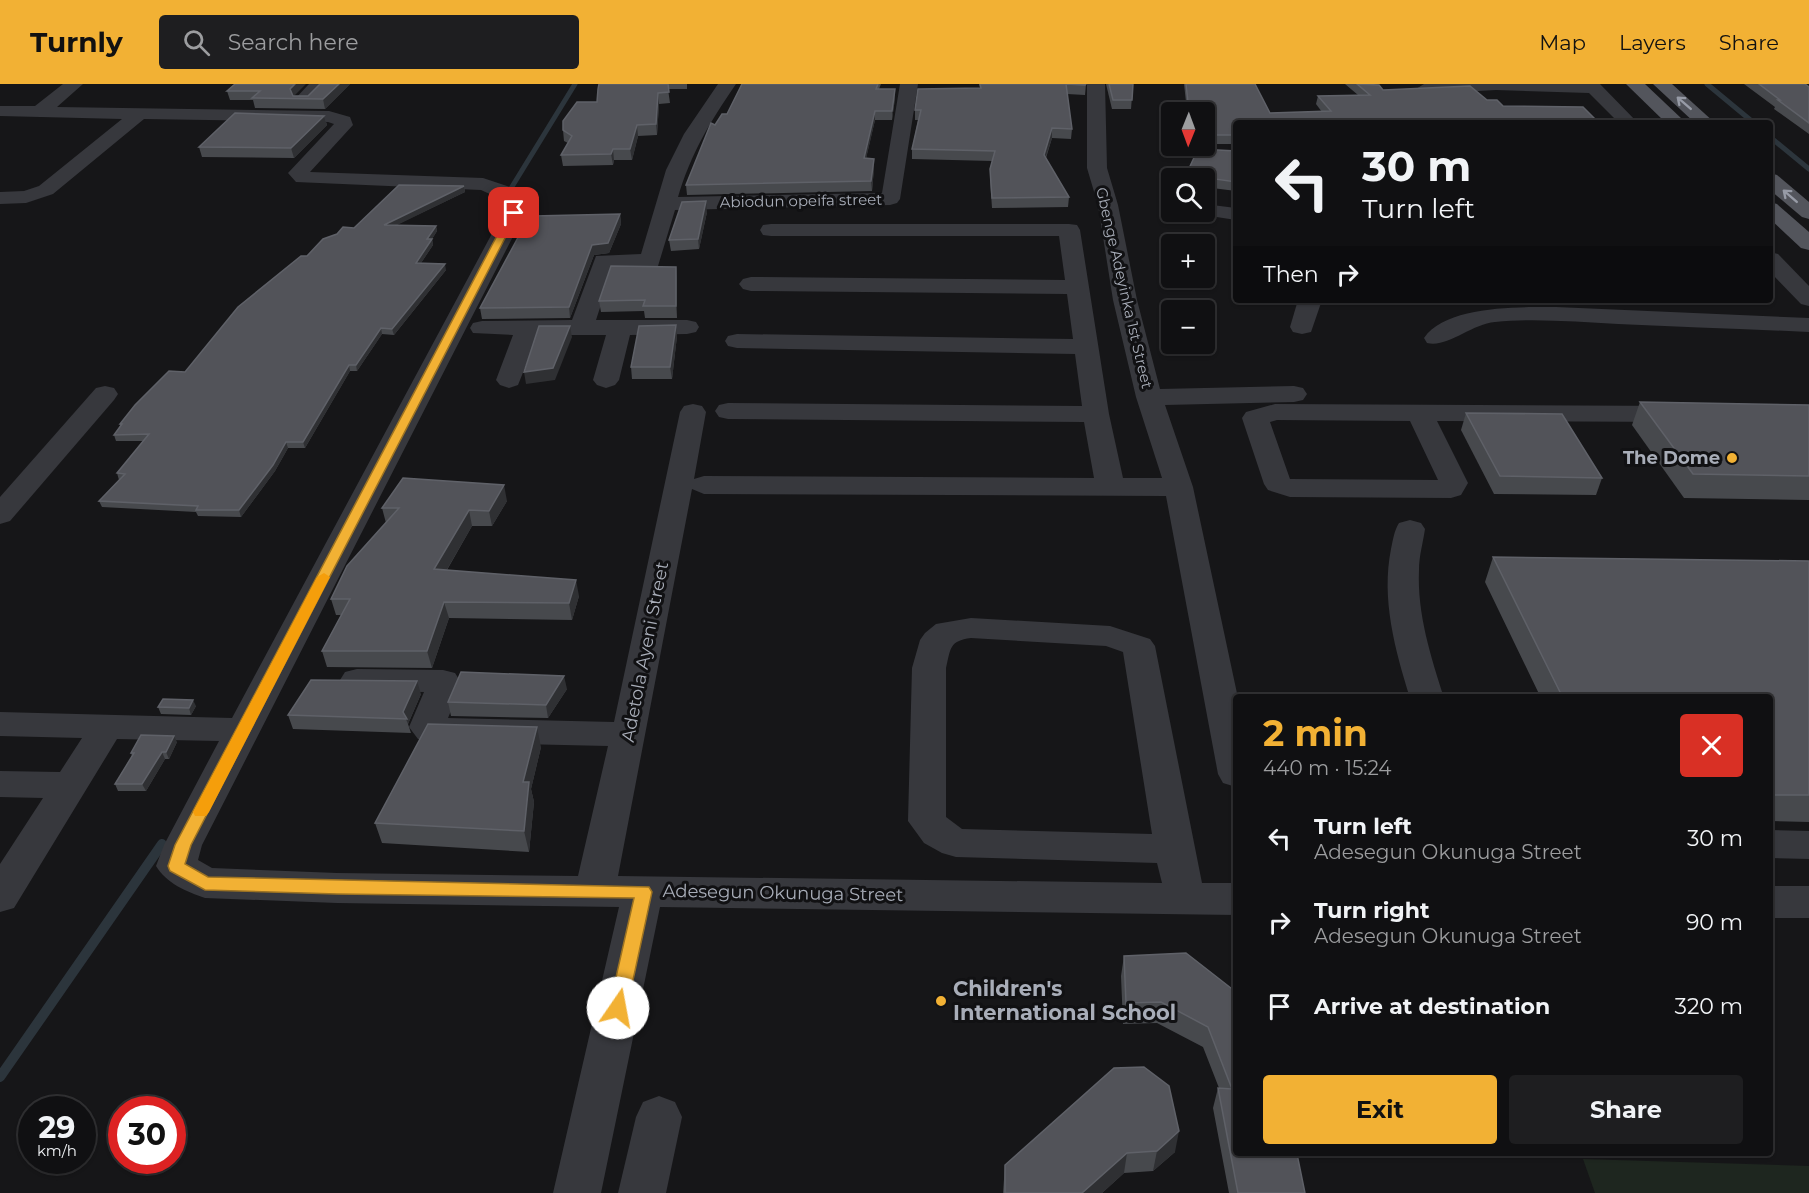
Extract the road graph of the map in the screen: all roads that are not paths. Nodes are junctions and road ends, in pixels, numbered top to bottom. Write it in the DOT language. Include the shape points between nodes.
graph roads {
  1 [pos="74,84"];
  2 [pos="319,84"];
  3 [pos="727,84"];
  4 [pos="909,84"];
  5 [pos="1096,84"];
  6 [pos="1635,84"];
  7 [pos="1662,84"];
  8 [pos="1592,86"];
  9 [pos="1408,90"];
  10 [pos="303,100"];
  11 [pos="0,111"];
  12 [pos="39,112"];
  13 [pos="140,113"];
  14 [pos="1626,120"];
  15 [pos="1675,120"];
  16 [pos="1703,120"];
  17 [pos="1773,182"];
  18 [pos="0,198"];
  19 [pos="666,204"];
  20 [pos="1233,209"];
  21 [pos="1215,210"];
  22 [pos="1773,211"];
  23 [pos="1809,213"];
  24 [pos="771,230"];
  25 [pos="1809,243"];
  26 [pos="1773,262"];
  27 [pos="751,284"];
  28 [pos="1077,287"];
  29 [pos="1809,299"];
  30 [pos="1309,303"];
  31 [pos="1809,325"];
  32 [pos="582,327"];
  33 [pos="620,327"];
  34 [pos="687,327"];
  35 [pos="1302,327"];
  36 [pos="482,328"];
  37 [pos="528,328"];
  38 [pos="1436,338"];
  39 [pos="737,341"];
  40 [pos="1086,347"];
  41 [pos="509,380"];
  42 [pos="606,380"];
  43 [pos="1367,393"];
  44 [pos="105,394"];
  45 [pos="1149,397"];
  46 [pos="728,411"];
  47 [pos="693,412"];
  48 [pos="1420,413"];
  49 [pos="1096,414"];
  50 [pos="1702,415"];
  51 [pos="704,485"];
  52 [pos="1110,486"];
  53 [pos="1179,487"];
  54 [pos="0,515"];
  55 [pos="1410,529"];
  56 [pos="325,680"];
  57 [pos="1426,694"];
  58 [pos="0,724"];
  59 [pos="107,727"];
  60 [pos="243,730"];
  61 [pos="629,734"];
  62 [pos="1233,759"];
  63 [pos="0,784"];
  64 [pos="70,785"];
  65 [pos="1773,844"];
  66 [pos="1809,845"];
  67 [pos="1174,849"];
  68 [pos="595,891"];
  69 [pos="643,892"];
  70 [pos="0,897"];
  71 [pos="1185,898"];
  72 [pos="1233,899"];
  73 [pos="1773,902"];
  74 [pos="1809,902"];
  75 [pos="659,1117"];
  76 [pos="577,1193"];
  77 [pos="642,1193"];
  1 -- 12 [label="street"];
  2 -- 10 [label="street"];
  3 -- 19 [label="street" via="693,134"];
  4 -- 19 [label="street, Abiodun opeifa street" via="890,199"];
  5 -- 45 [label="street, Gbenge Adeyinka 1st Street" via="1097,168"];
  6 -- 15 [label="main road"];
  16 -- 7 [label="main road, one-way"];
  8 -- 9 [label="street" via="1496,85"];
  8 -- 14 [label="street"];
  11 -- 12 [label="street"];
  12 -- 13 [label="street"];
  13 -- 18 [label="street" via="46,190 26,197"];
  13 -- 60 [label="street, Adesegun Okunuga Street" via="343,120 344,125 298,173 303,178 483,184 503,190 513,198 514,213"];
  23 -- 17 [label="main road, one-way"];
  19 -- 32 [label="street" via="650,261 604,261"];
  20 -- 21 [label="street"];
  22 -- 25 [label="main road"];
  24 -- 28 [label="street" via="1069,230"];
  26 -- 29 [label="street"];
  27 -- 28 [label="street"];
  28 -- 40 [label="street"];
  30 -- 35 [label="street"];
  31 -- 38 [label="street" via="1556,314 1491,315 1456,326"];
  32 -- 33 [label="street"];
  32 -- 37 [label="street"];
  33 -- 34 [label="street"];
  33 -- 42 [label="street"];
  36 -- 37 [label="street"];
  37 -- 41 [label="street"];
  39 -- 40 [label="street"];
  40 -- 49 [label="street"];
  43 -- 45 [label="street"];
  44 -- 54 [label="street"];
  45 -- 53 [label="street, Gbenge Adeyinka 1st Street"];
  46 -- 49 [label="street"];
  47 -- 61 [label="street, Adetola Ayeni Street"];
  48 -- 48 [label="street" via="1275,412 1255,418 1278,484 1290,488 1451,489 1454,483"];
  48 -- 50 [label="street"];
  49 -- 52 [label="street"];
  51 -- 52 [label="street"];
  52 -- 53 [label="street"];
  53 -- 62 [label="street, Gbenge Adeyinka 1st Street"];
  55 -- 57 [label="street" via="1403,573 1404,608 1410,644"];
  56 -- 61 [label="street" via="443,681 427,727 431,730"];
  58 -- 59 [label="street"];
  59 -- 60 [label="street"];
  59 -- 64 [label="street"];
  60 -- 68 [label="street, Adesegun Okunuga Street" via="183,845 176,866 205,883"];
  61 -- 68 [label="street, Adetola Ayeni Street"];
  63 -- 64 [label="street"];
  64 -- 70 [label="street"];
  65 -- 66 [label="street"];
  67 -- 67 [label="street" via="956,843 939,833 927,821 929,668 937,640 948,631 993,629 1110,636 1138,646"];
  67 -- 71 [label="street"];
  68 -- 69 [label="street, Adesegun Okunuga Street"];
  69 -- 71 [label="street, Adesegun Okunuga Street"];
  69 -- 76 [label="street"];
  71 -- 72 [label="street, Adesegun Okunuga Street"];
  73 -- 74 [label="street"];
  75 -- 77 [label="street"];
}
